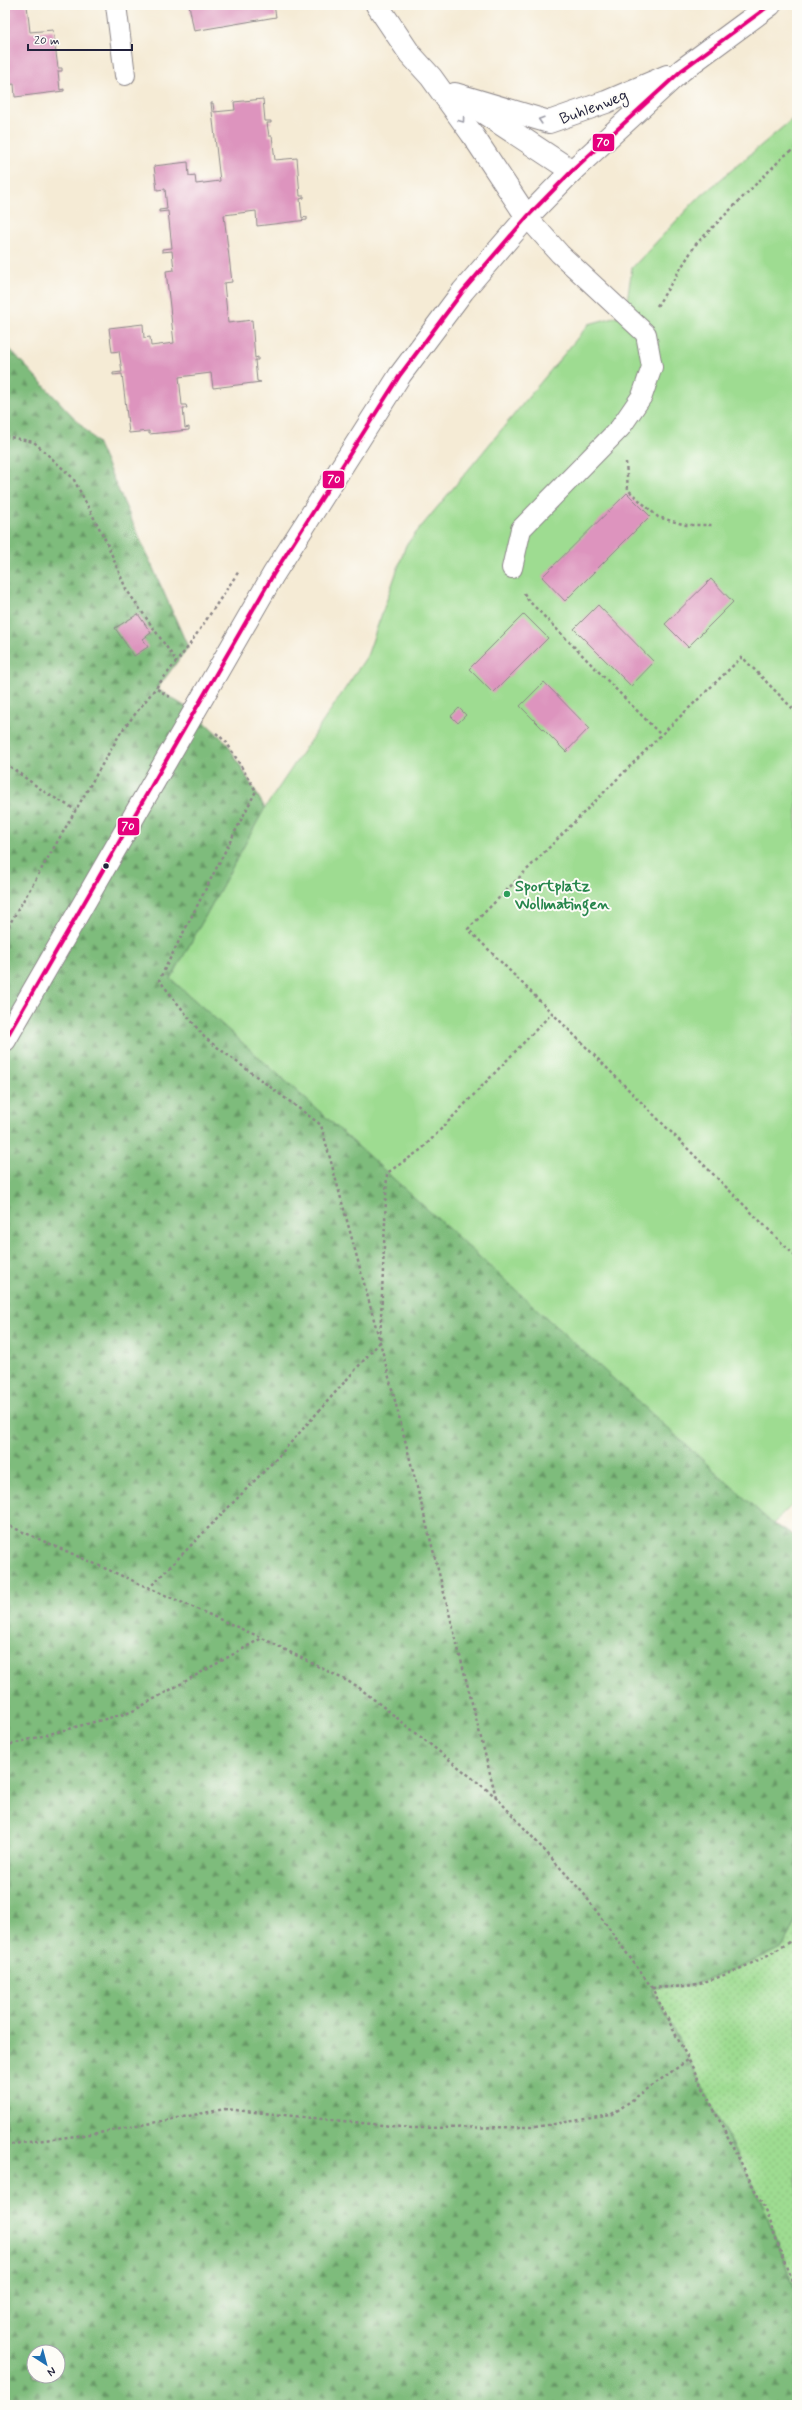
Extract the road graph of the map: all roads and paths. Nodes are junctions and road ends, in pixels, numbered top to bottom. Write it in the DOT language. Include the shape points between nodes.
graph roads {
  1 [pos="116,5"];
  2 [pos="377,5"];
  3 [pos="770,5"];
  4 [pos="682,70"];
  5 [pos="125,75"];
  6 [pos="431,77"];
  7 [pos="455,94"];
  8 [pos="797,147"];
  9 [pos="572,171"];
  10 [pos="527,217"];
  11 [pos="646,334"];
  12 [pos="620,428"];
  13 [pos="5,436"];
  14 [pos="712,525"];
  15 [pos="512,568"];
  16 [pos="176,662"];
  17 [pos="797,713"];
  18 [pos="662,735"];
  19 [pos="227,744"];
  20 [pos="5,763"];
  21 [pos="76,810"];
  22 [pos="551,1014"];
  23 [pos="5,1040"];
  24 [pos="797,1258"];
  25 [pos="380,1342"];
  26 [pos="5,1524"];
  27 [pos="148,1589"];
  28 [pos="262,1638"];
  29 [pos="5,1746"];
  30 [pos="496,1797"];
  31 [pos="797,1937"];
  32 [pos="652,1988"];
  33 [pos="688,2060"];
  34 [pos="5,2145"];
  35 [pos="797,2295"];
  1 -- 5 [label="lane"];
  2 -- 6 [label="street, Buhlenweg" via="410,54"];
  3 -- 4 [label="street"];
  4 -- 7 [label="street, Buhlenweg, one-way" via="606,102 549,122"];
  4 -- 9 [label="street"];
  6 -- 7 [label="street, Buhlenweg"];
  6 -- 10 [label="street, Buhlenweg, one-way"];
  7 -- 9 [label="street, Buhlenweg"];
  8 -- 11 [label="path" via="784,156 696,244 653,313"];
  9 -- 10 [label="street"];
  10 -- 11 [label="lane" via="560,254"];
  10 -- 23 [label="street" via="463,291 400,374 273,575"];
  11 -- 12 [label="lane" via="652,367 642,396"];
  12 -- 14 [label="path" via="628,490 658,517 686,525"];
  12 -- 15 [label="lane" via="521,529"];
  13 -- 16 [label="path" via="34,442 73,478 106,541 126,589"];
  15 -- 18 [label="path" via="528,600"];
  17 -- 18 [label="path" via="742,657"];
  18 -- 22 [label="path" via="468,929"];
  19 -- 25 [label="path" via="256,792 159,980 205,1038 321,1125"];
  20 -- 21 [label="path" via="46,793"];
  22 -- 24 [label="path"];
  22 -- 25 [label="path" via="422,1149 387,1173"];
  25 -- 27 [label="path" via="278,1458"];
  25 -- 30 [label="path"];
  26 -- 27 [label="path"];
  27 -- 28 [label="path"];
  28 -- 29 [label="path" via="131,1712"];
  28 -- 30 [label="path" via="357,1686"];
  30 -- 32 [label="path" via="584,1894"];
  31 -- 32 [label="path" via="783,1947 738,1968 692,1985"];
  32 -- 33 [label="path"];
  33 -- 34 [label="path" via="611,2115 535,2127 411,2128 225,2109 99,2133"];
  33 -- 35 [label="path" via="764,2208"];
}
